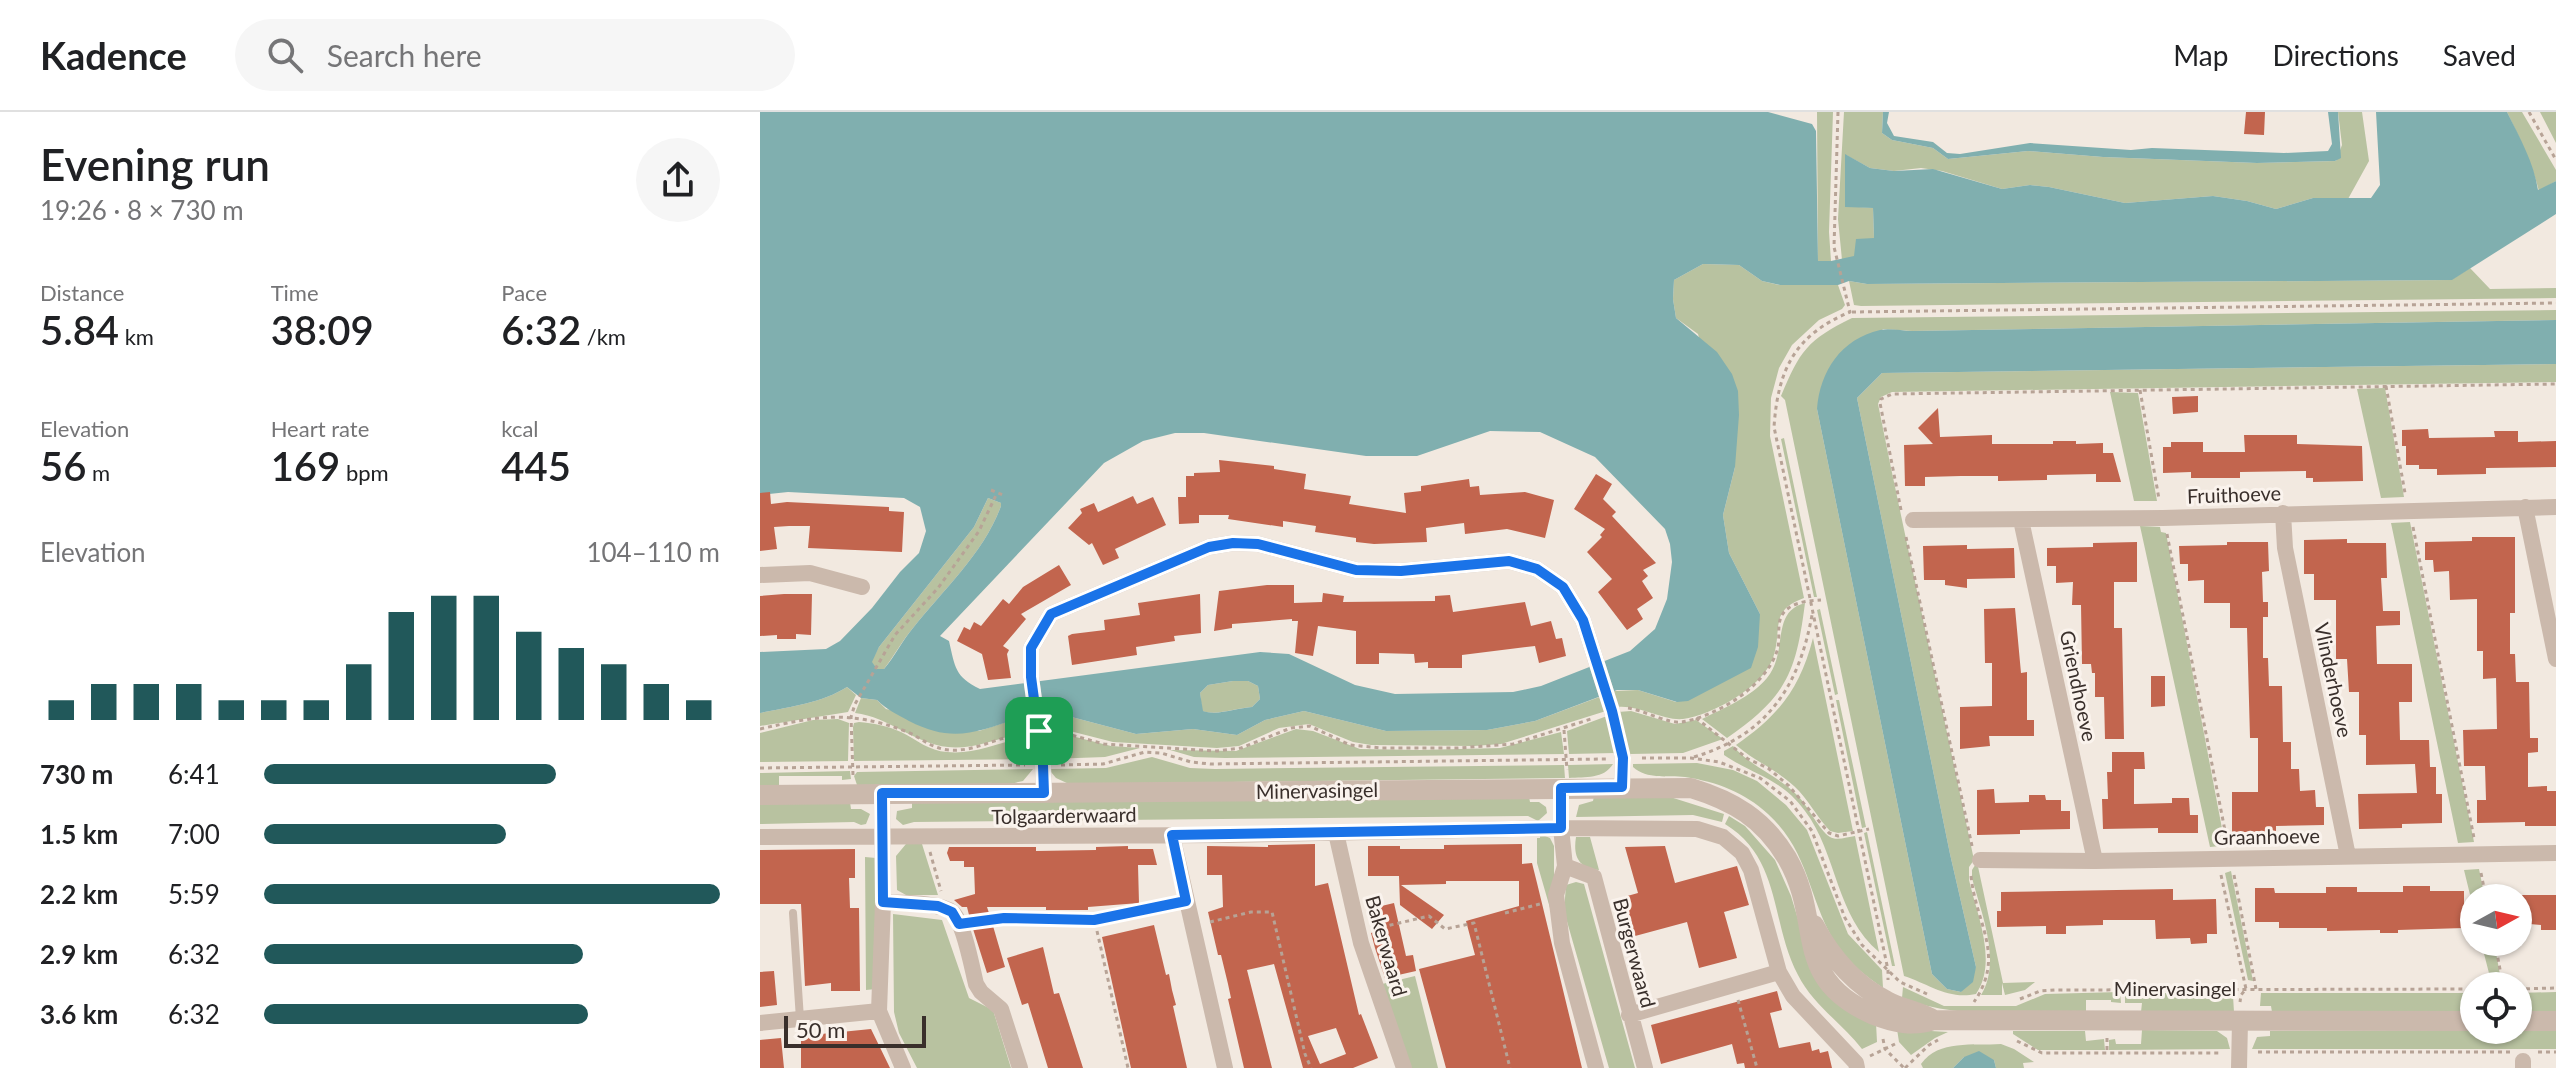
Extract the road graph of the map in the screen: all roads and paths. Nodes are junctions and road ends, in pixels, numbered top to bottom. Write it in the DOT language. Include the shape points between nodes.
graph roads {
  1 [pos="1838,112"];
  2 [pos="2529,112"];
  3 [pos="2556,160"];
  4 [pos="2556,303"];
  5 [pos="1850,312"];
  6 [pos="2556,384"];
  7 [pos="2386,386"];
  8 [pos="2140,390"];
  9 [pos="991,490"];
  10 [pos="997,493"];
  11 [pos="1003,495"];
  12 [pos="2525,507"];
  13 [pos="2556,507"];
  14 [pos="2410,512"];
  15 [pos="2283,513"];
  16 [pos="2163,518"];
  17 [pos="1908,520"];
  18 [pos="2021,520"];
  19 [pos="1906,537"];
  20 [pos="760,575"];
  21 [pos="862,587"];
  22 [pos="1821,600"];
  23 [pos="1810,601"];
  24 [pos="1812,614"];
  25 [pos="2556,659"];
  26 [pos="1610,706"];
  27 [pos="851,717"];
  28 [pos="1696,718"];
  29 [pos="760,729"];
  30 [pos="1039,730"];
  31 [pos="1564,730"];
  32 [pos="1730,743"];
  33 [pos="1691,758"];
  34 [pos="852,766"];
  35 [pos="1622,787"];
  36 [pos="1561,788"];
  37 [pos="882,793"];
  38 [pos="1044,793"];
  39 [pos="760,795"];
  40 [pos="1561,828"];
  41 [pos="1869,829"];
  42 [pos="1858,832"];
  43 [pos="1336,833"];
  44 [pos="1172,835"];
  45 [pos="760,837"];
  46 [pos="881,838"];
  47 [pos="925,838"];
  48 [pos="2556,853"];
  49 [pos="2477,854"];
  50 [pos="2348,856"];
  51 [pos="1974,858"];
  52 [pos="2224,858"];
  53 [pos="2095,861"];
  54 [pos="1565,866"];
  55 [pos="2483,884"];
  56 [pos="1186,901"];
  57 [pos="883,902"];
  58 [pos="1545,903"];
  59 [pos="947,910"];
  60 [pos="793,913"];
  61 [pos="1505,913"];
  62 [pos="1094,920"];
  63 [pos="959,924"];
  64 [pos="1191,926"];
  65 [pos="1358,933"];
  66 [pos="1888,970"];
  67 [pos="1779,972"];
  68 [pos="1734,985"];
  69 [pos="2556,988"];
  70 [pos="2246,989"];
  71 [pos="2256,989"];
  72 [pos="2460,989"];
  73 [pos="2532,989"];
  74 [pos="1931,997"];
  75 [pos="2016,1000"];
  76 [pos="1974,1002"];
  77 [pos="1886,1010"];
  78 [pos="879,1011"];
  79 [pos="1629,1015"];
  80 [pos="800,1019"];
  81 [pos="2460,1021"];
  82 [pos="2532,1021"];
  83 [pos="2556,1021"];
  84 [pos="2240,1022"];
  85 [pos="760,1023"];
  86 [pos="2106,1032"];
  87 [pos="1895,1044"];
  88 [pos="1885,1049"];
  89 [pos="2107,1054"];
  90 [pos="903,1068"];
  91 [pos="1020,1068"];
  92 [pos="1128,1068"];
  93 [pos="1225,1068"];
  94 [pos="1311,1068"];
  95 [pos="1404,1068"];
  96 [pos="1510,1068"];
  97 [pos="1596,1068"];
  98 [pos="1645,1068"];
  99 [pos="1757,1068"];
  100 [pos="1857,1068"];
  101 [pos="1904,1068"];
  102 [pos="2239,1068"];
  1 -- 5 [label="path" via="1833,235"];
  2 -- 3 [label="path"];
  4 -- 5 [label="path"];
  5 -- 23 [label="path" via="1801,343 1777,393 1776,445"];
  6 -- 7 [label="path"];
  7 -- 8 [label="path"];
  7 -- 14 [label="path"];
  8 -- 16 [label="path"];
  8 -- 17 [label="path" via="1885,397 1880,403"];
  9 -- 10 [label="path"];
  10 -- 11 [label="path"];
  10 -- 27 [label="path" via="967,548 895,635"];
  12 -- 13 [label="street, Fruithoeve"];
  12 -- 14 [label="street, Fruithoeve"];
  12 -- 25 [label="street"];
  14 -- 15 [label="street, Fruithoeve"];
  14 -- 49 [label="path"];
  15 -- 16 [label="street, Fruithoeve"];
  15 -- 50 [label="street, Vlinderhoeve" via="2285,548"];
  16 -- 18 [label="street, Fruithoeve"];
  16 -- 52 [label="path"];
  17 -- 18 [label="street, Fruithoeve"];
  18 -- 53 [label="street, Griendhoeve"];
  19 -- 51 [label="path"];
  20 -- 21 [label="street" via="810,573"];
  22 -- 23 [label="path"];
  23 -- 24 [label="path"];
  23 -- 28 [label="path" via="1783,613 1778,649 1767,674 1735,700"];
  24 -- 32 [label="path" via="1807,645 1785,695"];
  24 -- 42 [label="path"];
  26 -- 28 [label="path" via="1682,722"];
  26 -- 30 [label="street" via="1583,620 1563,587 1537,569 1509,561 1356,570 1258,544 1233,543 1209,547 1051,614 1031,648"];
  26 -- 31 [label="path"];
  26 -- 35 [label="street" via="1623,758"];
  27 -- 29 [label="path" via="825,715"];
  27 -- 30 [label="path" via="954,750"];
  27 -- 34 [label="path"];
  28 -- 32 [label="path"];
  30 -- 31 [label="path" via="1104,744 1217,751 1310,726 1350,745 1382,748 1496,747"];
  30 -- 38 [label="street"];
  31 -- 36 [label="path" via="1567,776"];
  32 -- 33 [label="path"];
  32 -- 42 [label="path" via="1789,786 1829,833"];
  35 -- 36 [label="street, Minervasingel"];
  35 -- 77 [label="street, Minervasingel" via="1691,788 1737,805 1787,859 1808,914 1838,962"];
  36 -- 38 [label="street, Minervasingel"];
  36 -- 40 [label="street"];
  37 -- 38 [label="street, Minervasingel"];
  37 -- 39 [label="street, Minervasingel"];
  37 -- 46 [label="street"];
  40 -- 43 [label="street, Tolgaarderwaard"];
  40 -- 54 [label="street"];
  40 -- 67 [label="street, Tolgaarderwaard" via="1675,827 1723,837 1742,853 1751,870"];
  41 -- 42 [label="path"];
  42 -- 66 [label="path"];
  43 -- 44 [label="street, Tolgaarderwaard"];
  43 -- 65 [label="street, Bakerwaard"];
  44 -- 47 [label="street, Tolgaarderwaard"];
  44 -- 56 [label="street"];
  45 -- 46 [label="street, Tolgaarderwaard"];
  46 -- 47 [label="street, Tolgaarderwaard"];
  46 -- 57 [label="street"];
  47 -- 59 [label="path"];
  48 -- 49 [label="street, Graanhoeve"];
  49 -- 50 [label="street, Graanhoeve"];
  49 -- 55 [label="path"];
  50 -- 52 [label="street, Graanhoeve"];
  51 -- 53 [label="street, Graanhoeve"];
  51 -- 76 [label="path" via="1971,879 1990,963 1986,984"];
  52 -- 53 [label="street, Graanhoeve"];
  52 -- 70 [label="path"];
  52 -- 71 [label="path"];
  54 -- 79 [label="street, Burgerwaard" via="1594,877"];
  54 -- 97 [label="street" via="1556,895 1562,943"];
  56 -- 62 [label="lane"];
  56 -- 64 [label="street"];
  57 -- 59 [label="street"];
  57 -- 78 [label="street"];
  58 -- 61 [label="path"];
  59 -- 63 [label="street"];
  60 -- 80 [label="lane"];
  62 -- 63 [label="lane" via="1004,918"];
  62 -- 92 [label="path"];
  63 -- 91 [label="street" via="976,984 1001,1009"];
  64 -- 93 [label="street"];
  64 -- 94 [label="path" via="1272,912"];
  65 -- 95 [label="street, Bakerwaard"];
  65 -- 96 [label="path" via="1429,916 1445,929 1474,923"];
  66 -- 74 [label="path"];
  66 -- 77 [label="path"];
  67 -- 68 [label="street"];
  67 -- 100 [label="street, Tolgaarderwaard" via="1793,996"];
  68 -- 79 [label="street"];
  68 -- 99 [label="path"];
  69 -- 73 [label="path"];
  70 -- 71 [label="path, Minervasingel"];
  70 -- 75 [label="path, Minervasingel" via="2055,990"];
  71 -- 72 [label="path, Minervasingel"];
  77 -- 84 [label="street, Minervasingel" via="1934,1020"];
  77 -- 88 [label="path"];
  78 -- 80 [label="street"];
  78 -- 90 [label="street"];
  79 -- 98 [label="street, Burgerwaard"];
  80 -- 85 [label="street"];
  81 -- 84 [label="street, Minervasingel"];
  82 -- 83 [label="street"];
  84 -- 102 [label="street"];
  86 -- 89 [label="path"];
  87 -- 88 [label="path"];
  88 -- 101 [label="path"];
}
